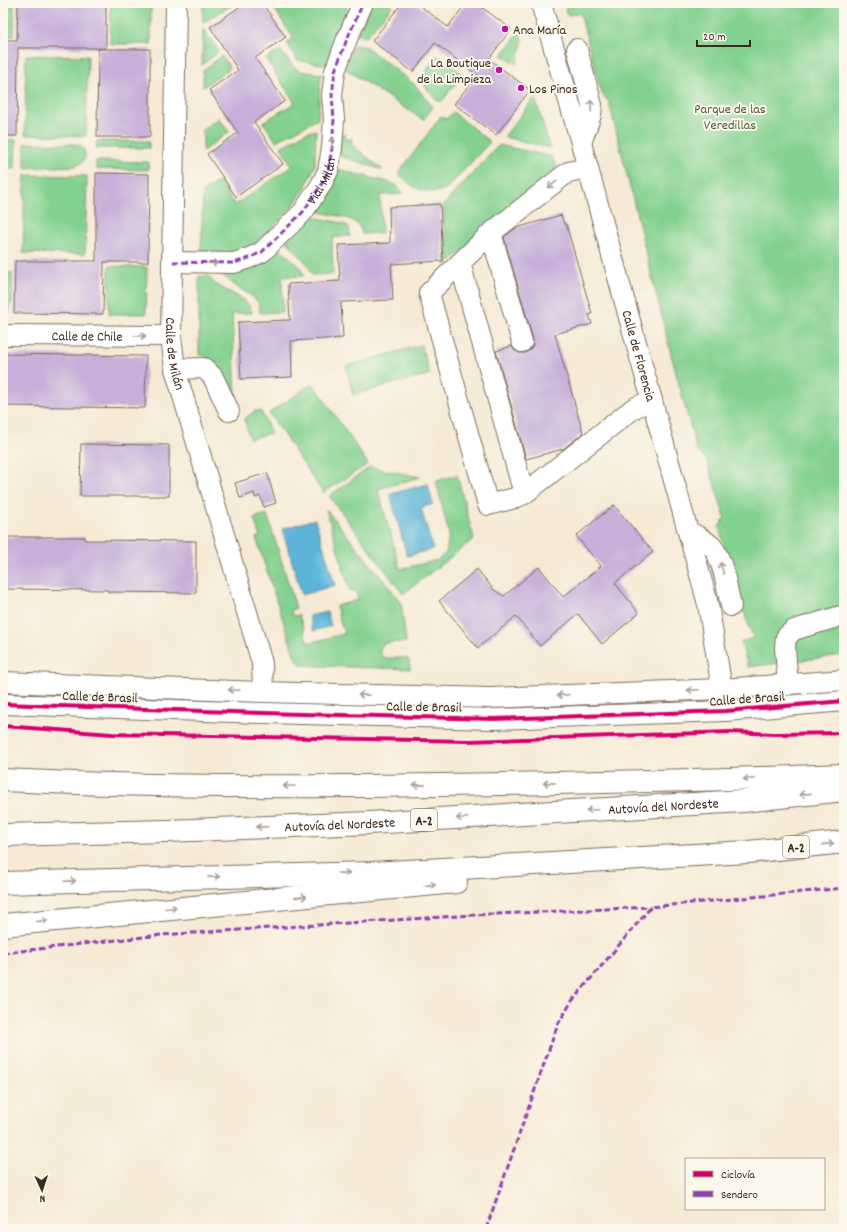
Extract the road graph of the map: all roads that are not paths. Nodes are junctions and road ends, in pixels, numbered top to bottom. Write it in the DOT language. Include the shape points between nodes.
graph roads {
  1 [pos="176,3"];
  2 [pos="363,3"];
  3 [pos="541,3"];
  4 [pos="577,49"];
  5 [pos="581,143"];
  6 [pos="588,168"];
  7 [pos="490,233"];
  8 [pos="173,262"];
  9 [pos="460,263"];
  10 [pos="3,335"];
  11 [pos="171,336"];
  12 [pos="522,342"];
  13 [pos="175,369"];
  14 [pos="652,400"];
  15 [pos="229,411"];
  16 [pos="524,494"];
  17 [pos="688,531"];
  18 [pos="731,606"];
  19 [pos="844,616"];
  20 [pos="844,680"];
  21 [pos="3,682"];
  22 [pos="788,685"];
  23 [pos="722,689"];
  24 [pos="264,692"];
  25 [pos="844,701"];
  26 [pos="3,704"];
  27 [pos="726,711"];
  28 [pos="844,775"];
  29 [pos="3,780"];
  30 [pos="844,790"];
  31 [pos="3,835"];
  32 [pos="844,842"];
  33 [pos="748,852"];
  34 [pos="3,883"];
  35 [pos="3,925"];
  1 -- 8 [label="street, Calle de Milán"];
  8 -- 2 [label="street, Vial Milán, one-way" via="234,263 249,258 262,252 303,212 328,171 332,148 332,95 335,71"];
  3 -- 5 [label="street, Calle de Florencia"];
  5 -- 4 [label="street, one-way" via="592,105"];
  5 -- 6 [label="street, Calle de Florencia"];
  6 -- 7 [label="street, one-way" via="568,172"];
  6 -- 14 [label="street, Calle de Florencia"];
  7 -- 9 [label="street"];
  7 -- 12 [label="street"];
  8 -- 11 [label="street, Calle de Milán"];
  9 -- 16 [label="street"];
  9 -- 16 [label="street" via="429,293 488,505"];
  10 -- 11 [label="street, Calle de Chile, one-way"];
  11 -- 13 [label="street, Calle de Milán"];
  13 -- 15 [label="street" via="204,368 212,377"];
  13 -- 24 [label="street, Calle de Milán" via="262,663"];
  14 -- 16 [label="street" via="634,408"];
  14 -- 17 [label="street, Calle de Florencia"];
  18 -- 17 [label="street, one-way" via="720,560 713,548"];
  17 -- 23 [label="street, Calle de Florencia" via="708,604"];
  19 -- 22 [label="street" via="794,630 786,637"];
  20 -- 22 [label="street, Calle de Brasil"];
  24 -- 21 [label="street, Calle de Brasil, one-way"];
  22 -- 23 [label="street, Calle de Brasil"];
  23 -- 24 [label="street, Calle de Brasil, one-way" via="491,698"];
  23 -- 27 [label="street, Calle de Florencia"];
  25 -- 27 [label="street, Calle de Brasil"];
  26 -- 27 [label="street, Calle de Brasil" via="494,719"];
  28 -- 29 [label="highway, one-way" via="741,780 364,786 164,786"];
  30 -- 31 [label="highway, Autovía del Nordeste / A-2, one-way" via="743,801 369,823"];
  33 -- 32 [label="highway, A-2, one-way"];
  34 -- 33 [label="highway, A-2, one-way" via="371,873"];
  35 -- 33 [label="highway, one-way"];
}
